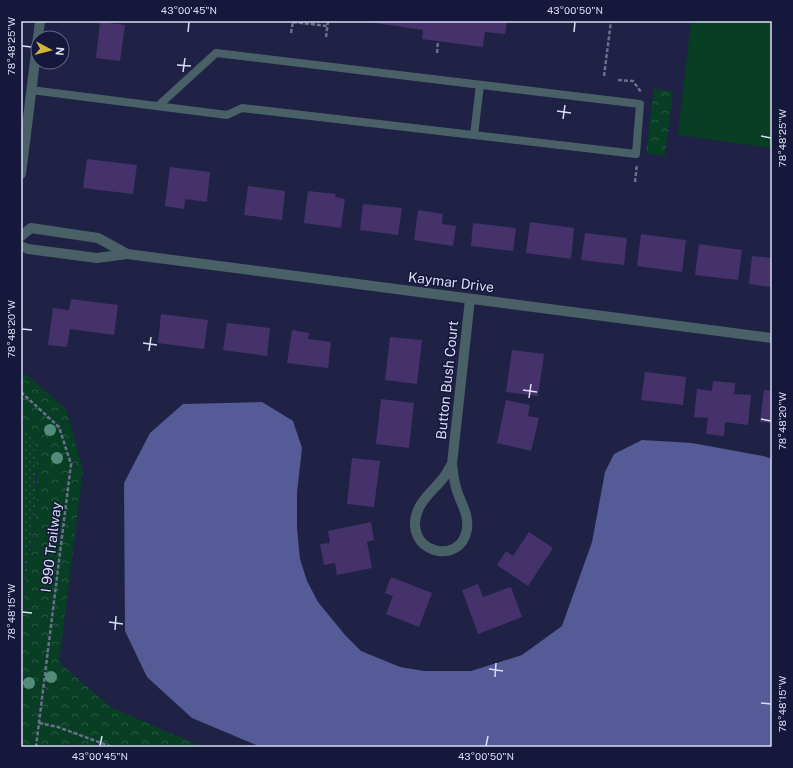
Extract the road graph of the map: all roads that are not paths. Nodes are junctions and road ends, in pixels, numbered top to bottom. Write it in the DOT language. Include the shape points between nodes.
graph roads {
  1 [pos="40,21"];
  2 [pos="480,85"];
  3 [pos="31,90"];
  4 [pos="158,106"];
  5 [pos="474,135"];
  6 [pos="21,174"];
  7 [pos="21,236"];
  8 [pos="21,246"];
  9 [pos="127,254"];
  10 [pos="470,299"];
  11 [pos="772,338"];
  12 [pos="452,464"];
  1 -- 3 [label="street"];
  2 -- 4 [label="lane" via="216,53"];
  2 -- 5 [label="lane"];
  2 -- 5 [label="lane" via="640,104 636,154"];
  3 -- 4 [label="lane"];
  3 -- 6 [label="street"];
  4 -- 5 [label="lane" via="227,115 242,108"];
  7 -- 9 [label="street, Kaymar Drive" via="31,228 98,238"];
  8 -- 9 [label="street, Kaymar Drive" via="96,258"];
  9 -- 10 [label="street, Kaymar Drive"];
  10 -- 11 [label="street, Kaymar Drive"];
  10 -- 12 [label="street, Button Bush Court"];
  12 -- 12 [label="street, Button Bush Court" via="453,478 465,511 467,527 460,543 445,551 436,551 421,543 414,527 415,518 422,501 445,476"];
}
